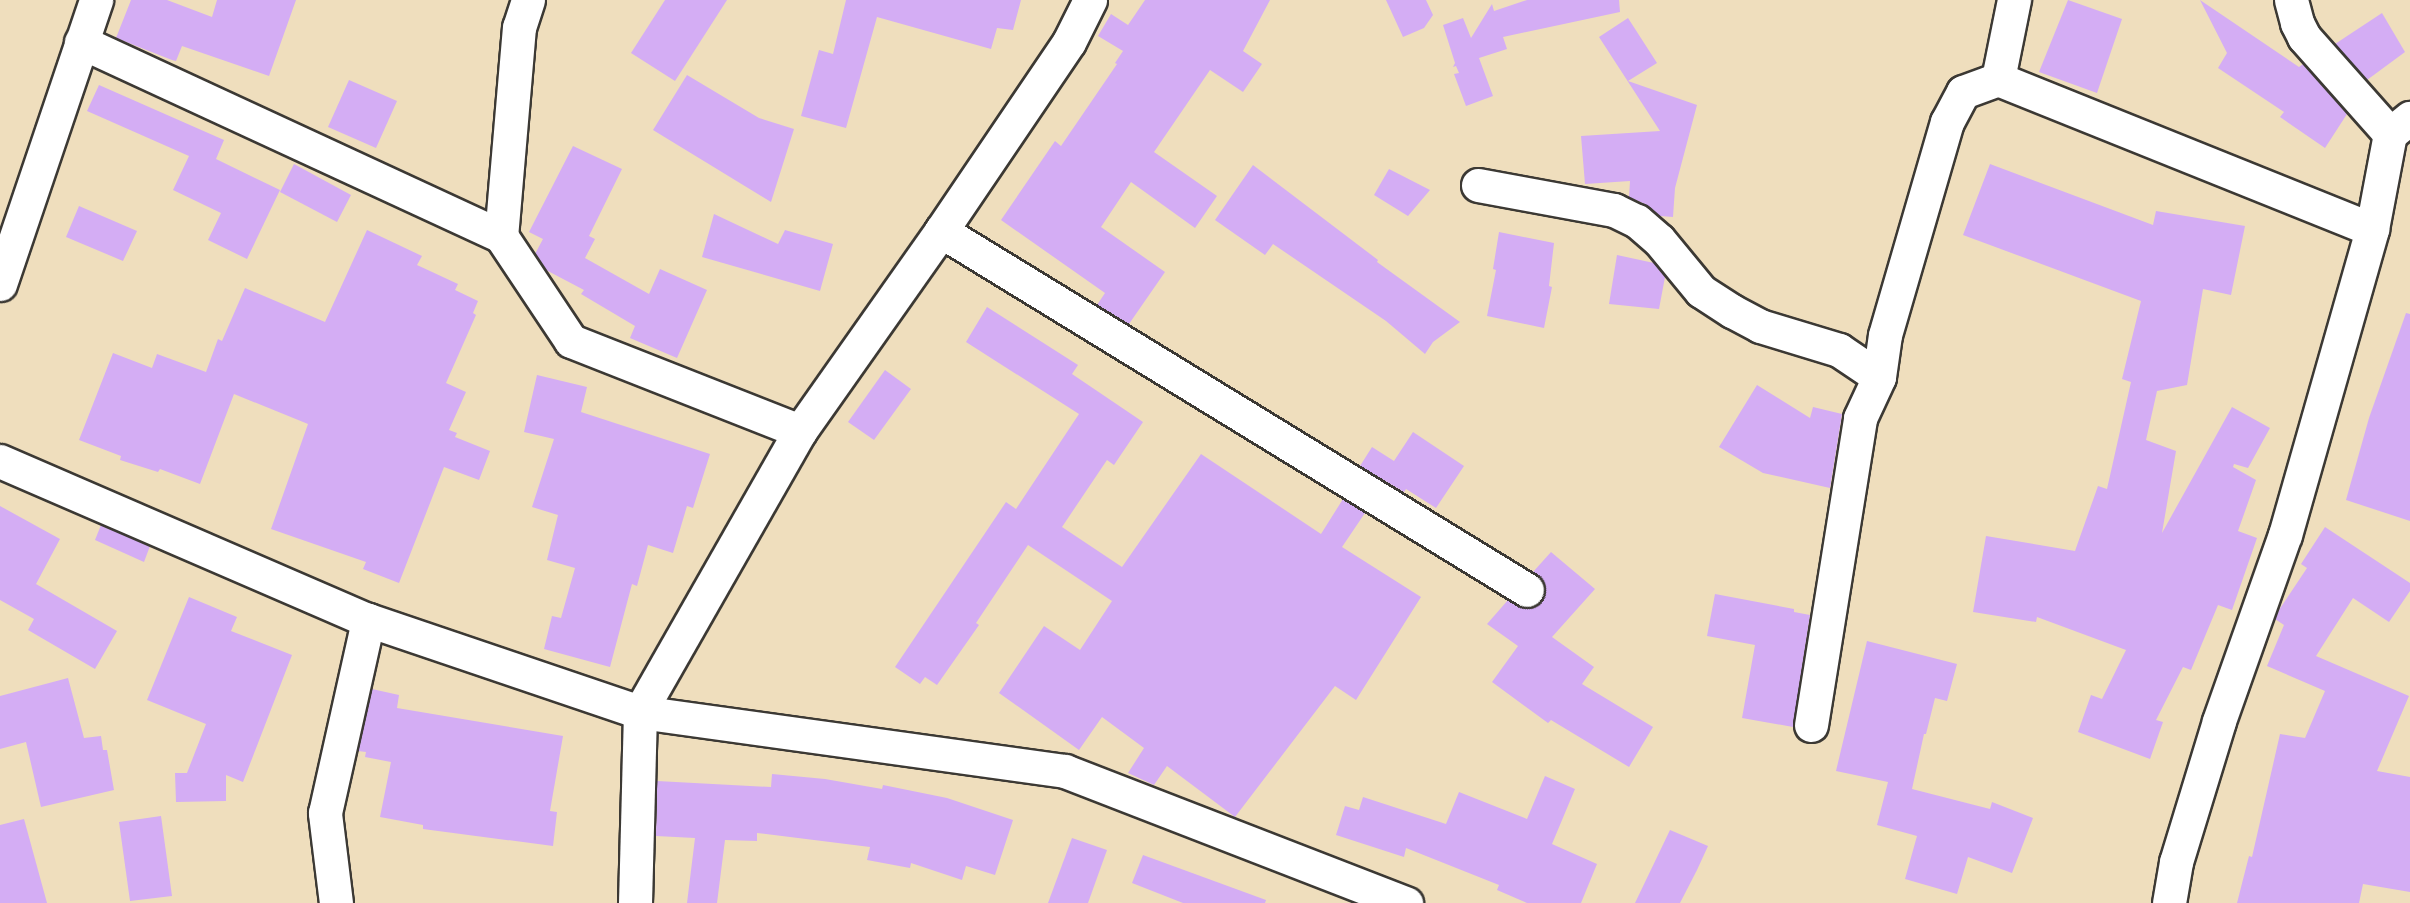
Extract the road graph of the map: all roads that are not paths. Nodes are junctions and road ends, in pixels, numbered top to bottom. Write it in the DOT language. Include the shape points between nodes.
graph roads {
  1 [pos="96,0"];
  2 [pos="528,0"];
  3 [pos="1090,0"];
  4 [pos="2014,0"];
  5 [pos="2291,0"];
  6 [pos="81,42"];
  7 [pos="1998,78"];
  8 [pos="2400,126"];
  9 [pos="1479,185"];
  10 [pos="2372,229"];
  11 [pos="941,231"];
  12 [pos="501,236"];
  13 [pos="0,284"];
  14 [pos="1885,335"];
  15 [pos="1839,350"];
  16 [pos="1879,377"];
  17 [pos="800,430"];
  18 [pos="0,461"];
  19 [pos="1527,590"];
  20 [pos="368,620"];
  21 [pos="640,712"];
  22 [pos="1811,725"];
  23 [pos="336,903"];
  24 [pos="635,903"];
  25 [pos="1406,903"];
  26 [pos="2169,903"];
  1 -- 6 [label="street"];
  2 -- 12 [label="street" via="519,27"];
  3 -- 11 [label="street" via="1069,42"];
  4 -- 7 [label="street"];
  5 -- 8 [label="street" via="2304,37"];
  6 -- 12 [label="street"];
  6 -- 13 [label="street"];
  7 -- 10 [label="street"];
  7 -- 14 [label="street" via="1963,92 1947,122"];
  8 -- 10 [label="street"];
  9 -- 15 [label="street" via="1614,210 1637,221 1659,240 1701,291 1732,311 1760,326"];
  10 -- 26 [label="street" via="2285,535 2219,721 2176,862"];
  11 -- 17 [label="street"];
  11 -- 19 [label="street"];
  12 -- 17 [label="street" via="571,341"];
  14 -- 15 [label="street"];
  14 -- 16 [label="street"];
  15 -- 16 [label="street"];
  16 -- 22 [label="street" via="1860,418"];
  17 -- 21 [label="street"];
  18 -- 20 [label="street"];
  20 -- 21 [label="street"];
  20 -- 23 [label="street" via="326,813"];
  21 -- 24 [label="street"];
  21 -- 25 [label="street" via="1065,771"];
}
